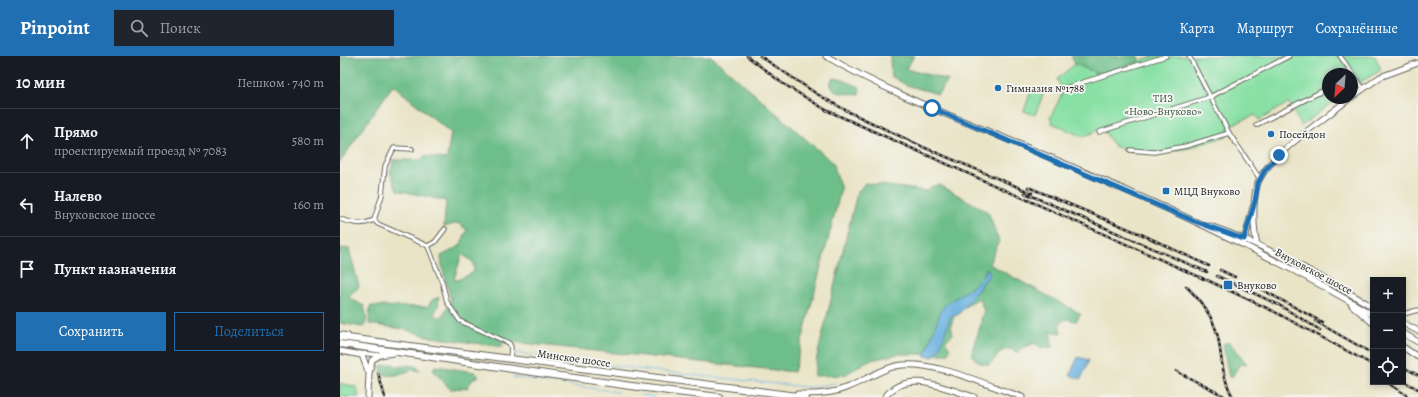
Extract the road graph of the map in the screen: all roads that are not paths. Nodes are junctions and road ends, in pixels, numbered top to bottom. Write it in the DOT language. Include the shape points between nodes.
graph roads {
  1 [pos="826,56"];
  2 [pos="1166,56"];
  3 [pos="1190,56"];
  4 [pos="1289,56"];
  5 [pos="1340,56"];
  6 [pos="1418,63"];
  7 [pos="1348,68"];
  8 [pos="1358,82"];
  9 [pos="1363,88"];
  10 [pos="1062,89"];
  11 [pos="1322,91"];
  12 [pos="1358,92"];
  13 [pos="1210,97"];
  14 [pos="1342,104"];
  15 [pos="1256,125"];
  16 [pos="1099,132"];
  17 [pos="1229,133"];
  18 [pos="412,149"];
  19 [pos="1130,150"];
  20 [pos="1260,178"];
  21 [pos="1255,201"];
  22 [pos="340,219"];
  23 [pos="374,220"];
  24 [pos="1194,221"];
  25 [pos="445,229"];
  26 [pos="1255,234"];
  27 [pos="1247,240"];
  28 [pos="1257,244"];
  29 [pos="428,246"];
  30 [pos="1244,246"];
  31 [pos="1346,299"];
  32 [pos="1370,305"];
  33 [pos="1418,310"];
  34 [pos="1370,313"];
  35 [pos="1406,313"];
  36 [pos="1370,320"];
  37 [pos="1406,325"];
  38 [pos="1418,331"];
  39 [pos="1406,334"];
  40 [pos="340,335"];
  41 [pos="1418,342"];
  42 [pos="340,344"];
  43 [pos="1406,349"];
  44 [pos="340,351"];
  45 [pos="404,352"];
  46 [pos="356,353"];
  47 [pos="380,355"];
  48 [pos="1418,357"];
  49 [pos="510,359"];
  50 [pos="369,374"];
  51 [pos="786,394"];
  52 [pos="368,397"];
  53 [pos="719,397"];
  54 [pos="805,397"];
  55 [pos="885,397"];
  56 [pos="974,397"];
  57 [pos="1022,397"];
  1 -- 24 [label="main road" via="854,73 909,99"];
  2 -- 10 [label="street"];
  3 -- 13 [label="street"];
  4 -- 13 [label="street"];
  5 -- 7 [label="street"];
  6 -- 9 [label="main road" via="1386,74"];
  8 -- 9 [label="street"];
  9 -- 12 [label="main road"];
  11 -- 15 [label="street"];
  13 -- 16 [label="street"];
  13 -- 17 [label="street"];
  14 -- 20 [label="main road" via="1279,155"];
  17 -- 19 [label="street" via="1186,146 1154,152"];
  17 -- 20 [label="street"];
  18 -- 23 [label="street" via="394,148 389,156 384,166 380,204"];
  20 -- 21 [label="main road" via="1256,186"];
  21 -- 26 [label="main road"];
  21 -- 27 [label="main road"];
  22 -- 23 [label="street" via="358,224"];
  23 -- 29 [label="street"];
  24 -- 27 [label="main road, Внуковское шоссе"];
  24 -- 30 [label="main road, Внуковское шоссе"];
  25 -- 29 [label="street" via="435,242"];
  26 -- 27 [label="main road"];
  26 -- 28 [label="main road"];
  27 -- 28 [label="main road, Внуковское шоссе"];
  27 -- 30 [label="main road"];
  28 -- 32 [label="main road, Внуковское шоссе"];
  29 -- 49 [label="street" via="447,302 460,321 509,343"];
  30 -- 31 [label="main road, Внуковское шоссе"];
  31 -- 34 [label="main road, Внуковское шоссе"];
  31 -- 36 [label="main road"];
  33 -- 35 [label="street"];
  37 -- 38 [label="main road"];
  39 -- 41 [label="main road"];
  40 -- 49 [label="highway, Минское шоссе"];
  42 -- 45 [label="highway, Минское шоссе"];
  43 -- 48 [label="main road"];
  44 -- 46 [label="main road"];
  45 -- 47 [label="main road"];
  45 -- 53 [label="highway, Минское шоссе" via="623,386"];
  46 -- 47 [label="street"];
  46 -- 50 [label="main road" via="364,358"];
  47 -- 50 [label="main road" via="372,360"];
  49 -- 51 [label="highway, Минское шоссе"];
  50 -- 52 [label="main road"];
  51 -- 54 [label="highway, Минское шоссе"];
  51 -- 57 [label="main road" via="834,391 890,368 918,365 942,370"];
  55 -- 56 [label="main road" via="902,383 917,381"];
}
